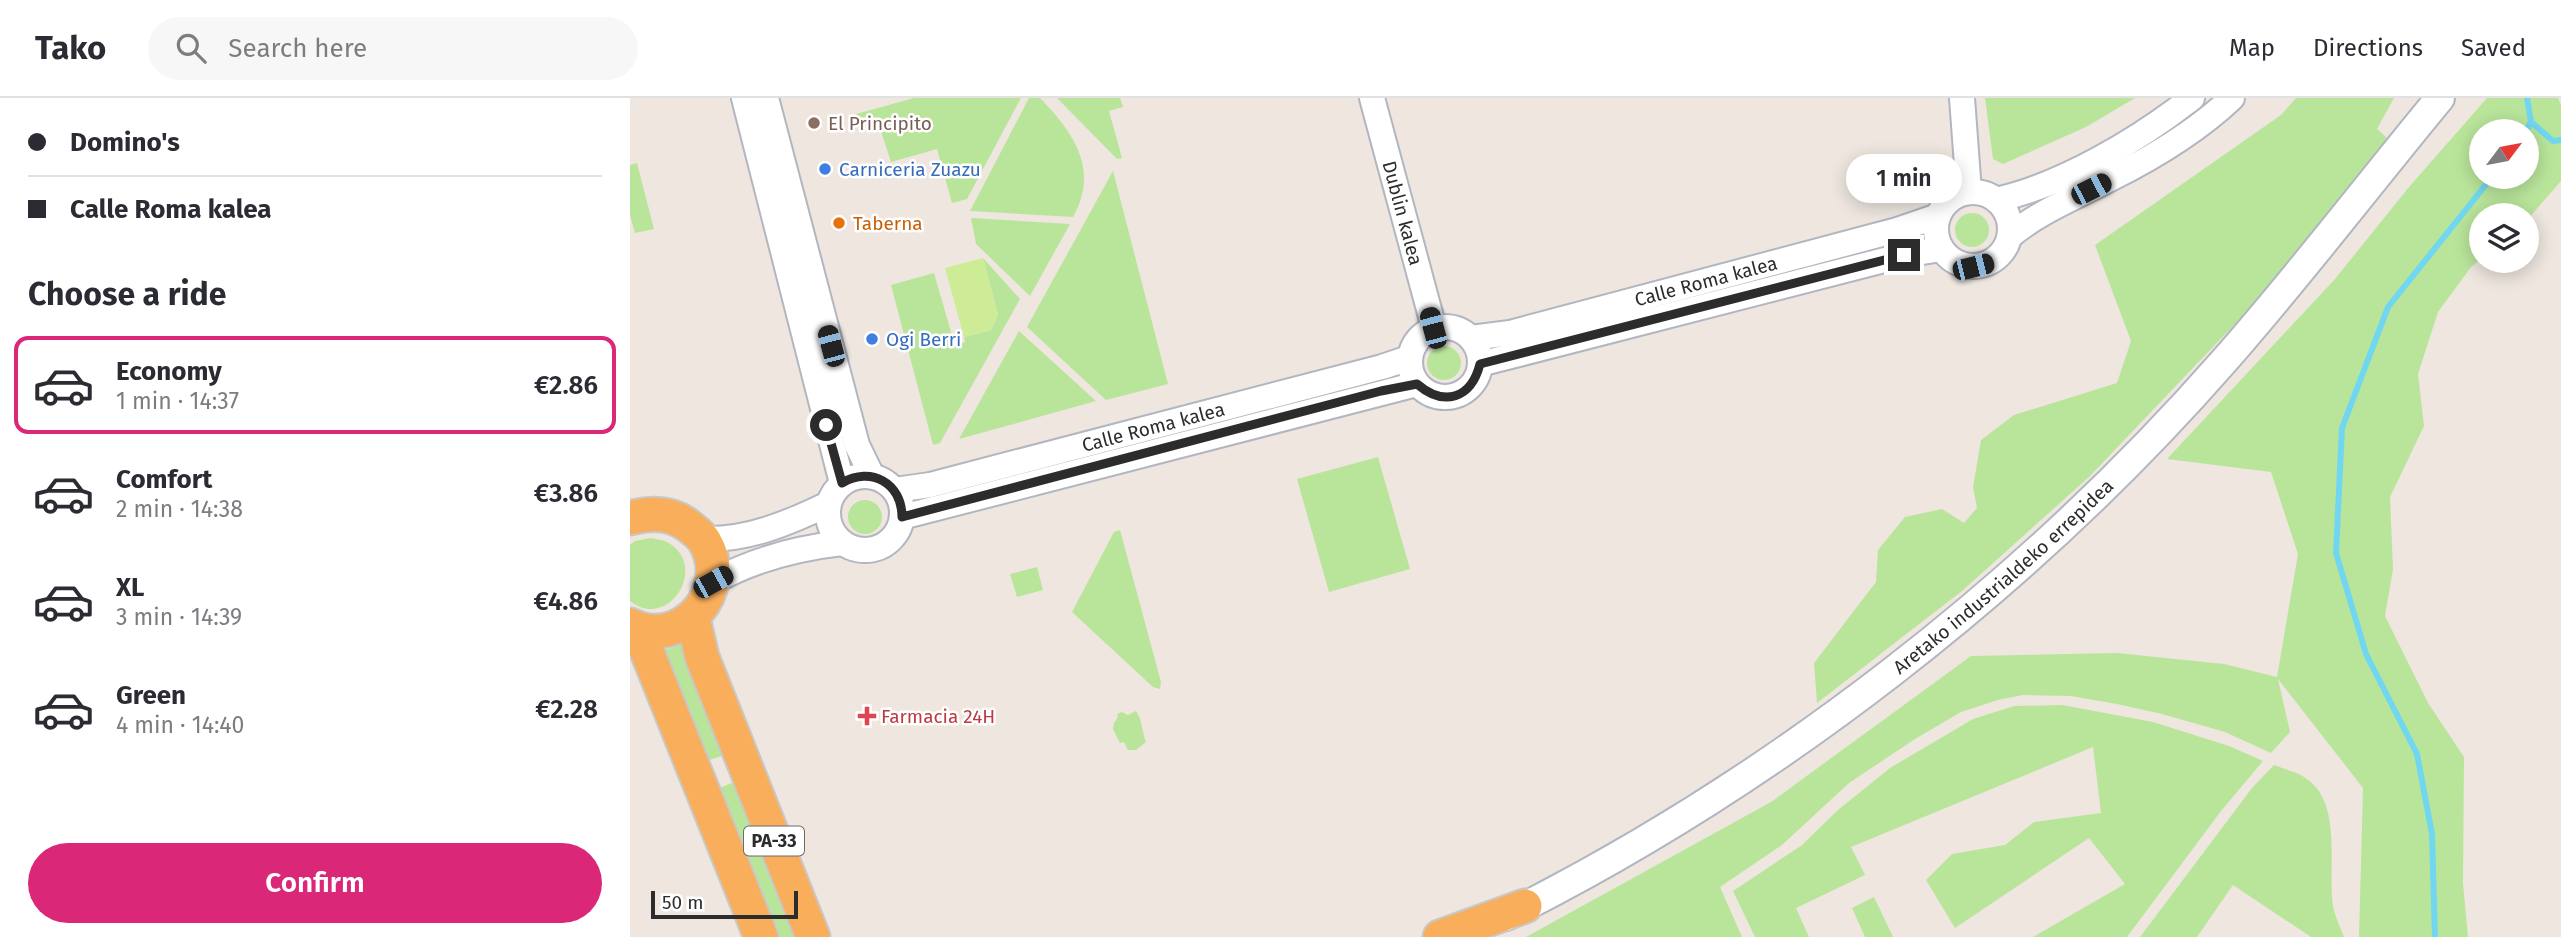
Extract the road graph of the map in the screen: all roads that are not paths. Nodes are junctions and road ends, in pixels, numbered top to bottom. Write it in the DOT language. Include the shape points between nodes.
graph roads {
  1 [pos="744,98"];
  2 [pos="766,98"];
  3 [pos="1372,98"];
  4 [pos="1962,98"];
  5 [pos="2192,98"];
  6 [pos="2232,98"];
  7 [pos="2440,98"];
  8 [pos="2457,98"];
  9 [pos="1969,192"];
  10 [pos="1996,200"];
  11 [pos="1938,216"];
  12 [pos="2010,236"];
  13 [pos="1941,249"];
  14 [pos="1433,328"];
  15 [pos="1471,338"];
  16 [pos="1409,358"];
  17 [pos="1480,364"];
  18 [pos="1417,384"];
  19 [pos="872,476"];
  20 [pos="842,483"];
  21 [pos="895,490"];
  22 [pos="828,504"];
  23 [pos="636,507"];
  24 [pos="902,517"];
  25 [pos="704,539"];
  26 [pos="842,543"];
  27 [pos="713,582"];
  28 [pos="693,618"];
  29 [pos="634,627"];
  30 [pos="709,803"];
  31 [pos="766,821"];
  32 [pos="1530,911"];
  33 [pos="747,937"];
  34 [pos="761,937"];
  35 [pos="813,937"];
  36 [pos="827,937"];
  37 [pos="1440,937"];
  38 [pos="1464,937"];
  39 [pos="1489,937"];
  40 [pos="1507,937"];
  1 -- 20 [label="street"];
  2 -- 19 [label="street" via="857,445"];
  3 -- 14 [label="street, Dublin kalea"];
  4 -- 9 [label="street"];
  5 -- 10 [label="street" via="2089,164 2033,190"];
  6 -- 12 [label="street" via="2170,145 2027,221"];
  7 -- 32 [label="main road, Aretako industrialdeko errepidea" via="2224,361 2109,482 2007,578 1805,736"];
  8 -- 32 [label="main road, Aretako industrialdeko errepidea" via="2232,371 2140,468 1984,615 1813,746 1694,824"];
  9 -- 10 [label="street"];
  9 -- 11 [label="street" via="1945,204"];
  10 -- 12 [label="street" via="2008,216"];
  11 -- 13 [label="street" via="1936,233"];
  11 -- 15 [label="street, Calle Roma kalea" via="1510,333"];
  12 -- 13 [label="street" via="2003,252 1973,267 1949,258"];
  13 -- 17 [label="street, Calle Roma kalea"];
  14 -- 15 [label="street" via="1447,326"];
  14 -- 16 [label="street" via="1413,345"];
  15 -- 17 [label="street"];
  16 -- 18 [label="street"];
  16 -- 21 [label="street, Calle Roma kalea" via="930,485"];
  17 -- 18 [label="street" via="1468,389 1455,396 1427,393"];
  18 -- 24 [label="street, Calle Roma kalea"];
  19 -- 20 [label="street"];
  19 -- 21 [label="street"];
  20 -- 22 [label="street"];
  21 -- 24 [label="street"];
  22 -- 25 [label="street" via="789,523 726,540"];
  22 -- 26 [label="street" via="830,526"];
  23 -- 25 [label="highway" via="680,518"];
  24 -- 26 [label="street" via="885,545 863,551"];
  25 -- 27 [label="highway" via="713,560"];
  26 -- 27 [label="street" via="738,568"];
  27 -- 28 [label="highway"];
  28 -- 29 [label="highway, PA-33" via="657,631"];
  28 -- 31 [label="highway, PA-33" via="702,657"];
  29 -- 30 [label="highway, PA-33"];
  30 -- 33 [label="highway" via="714,850"];
  30 -- 34 [label="highway, PA-33"];
  31 -- 35 [label="highway, PA-33"];
  31 -- 36 [label="highway" via="788,846"];
  32 -- 37 [label="highway"];
  32 -- 38 [label="main road, Aretako industrialdeko errepidea"];
  32 -- 39 [label="main road, Aretako industrialdeko errepidea"];
  32 -- 40 [label="main road"];
}
